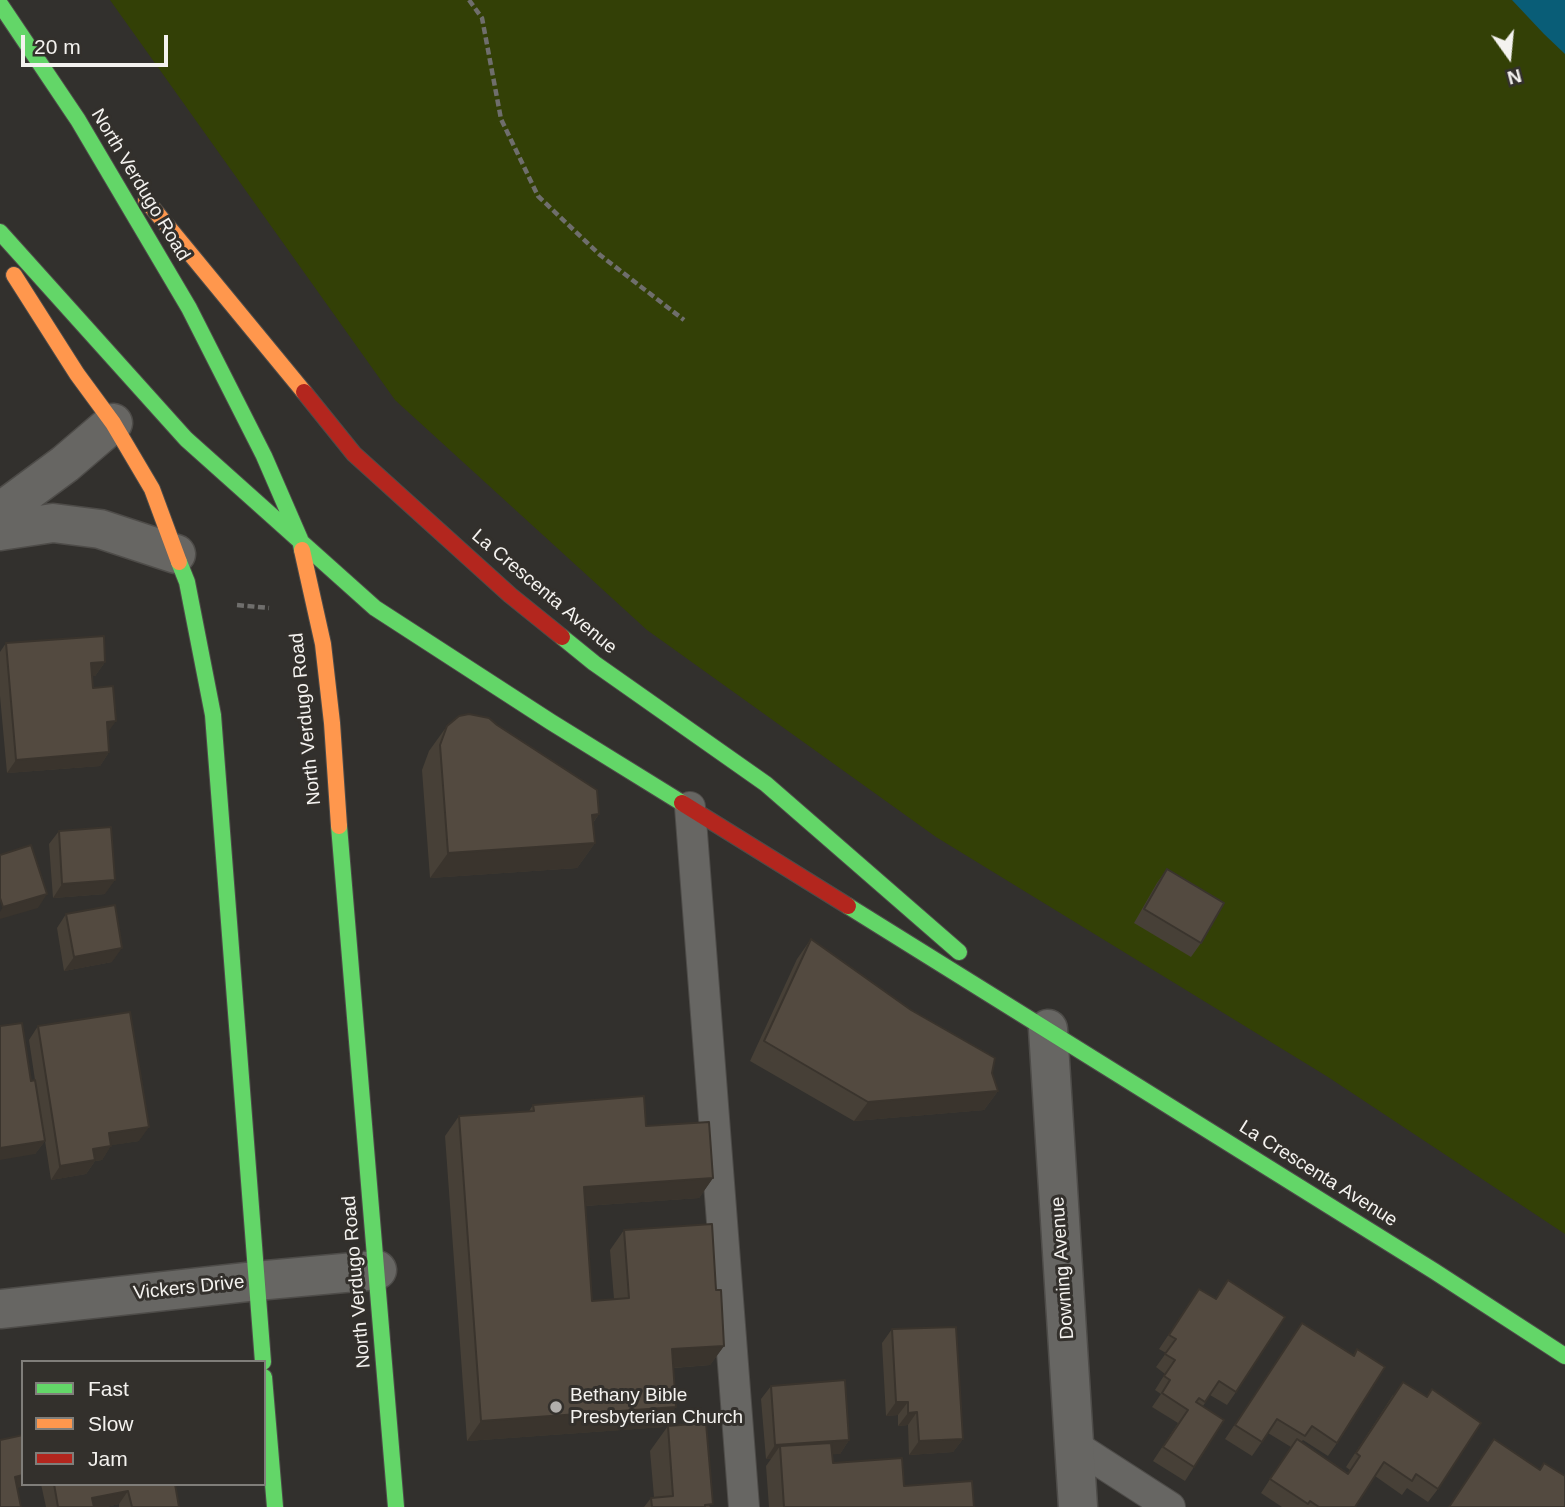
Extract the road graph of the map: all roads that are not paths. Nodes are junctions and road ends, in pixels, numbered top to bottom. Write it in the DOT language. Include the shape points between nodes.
graph roads {
  1 [pos="0,4"];
  2 [pos="78,120"];
  3 [pos="0,232"];
  4 [pos="0,254"];
  5 [pos="113,423"];
  6 [pos="0,512"];
  7 [pos="0,531"];
  8 [pos="300,538"];
  9 [pos="176,554"];
  10 [pos="690,807"];
  11 [pos="1048,1029"];
  12 [pos="377,1270"];
  13 [pos="256,1281"];
  14 [pos="0,1309"];
  15 [pos="1565,1356"];
  16 [pos="263,1360"];
  17 [pos="266,1401"];
  18 [pos="1074,1445"];
  19 [pos="275,1507"];
  20 [pos="396,1507"];
  21 [pos="744,1507"];
  22 [pos="1078,1507"];
  23 [pos="1170,1507"];
  1 -- 2 [label="main road, North Verdugo Road"];
  2 -- 8 [label="main road, North Verdugo Road" via="189,308"];
  2 -- 11 [label="main road, La Crescenta Avenue" via="354,454 510,595 573,646 766,784"];
  3 -- 8 [label="main road, La Crescenta Avenue" via="186,439"];
  4 -- 5 [label="main road"];
  5 -- 6 [label="street"];
  5 -- 9 [label="main road" via="152,489"];
  7 -- 9 [label="street" via="53,523 100,529"];
  8 -- 10 [label="main road, La Crescenta Avenue" via="375,608"];
  8 -- 12 [label="main road, North Verdugo Road" via="329,696"];
  9 -- 13 [label="main road" via="187,582 213,715"];
  10 -- 11 [label="main road, La Crescenta Avenue"];
  10 -- 21 [label="lane"];
  11 -- 15 [label="main road, La Crescenta Avenue"];
  11 -- 18 [label="street, Downing Avenue"];
  12 -- 13 [label="street, Vickers Drive"];
  12 -- 20 [label="main road, North Verdugo Road"];
  13 -- 14 [label="street, Vickers Drive"];
  13 -- 16 [label="main road"];
  17 -- 19 [label="main road"];
  18 -- 22 [label="street, Downing Avenue"];
  18 -- 23 [label="lane"];
}
